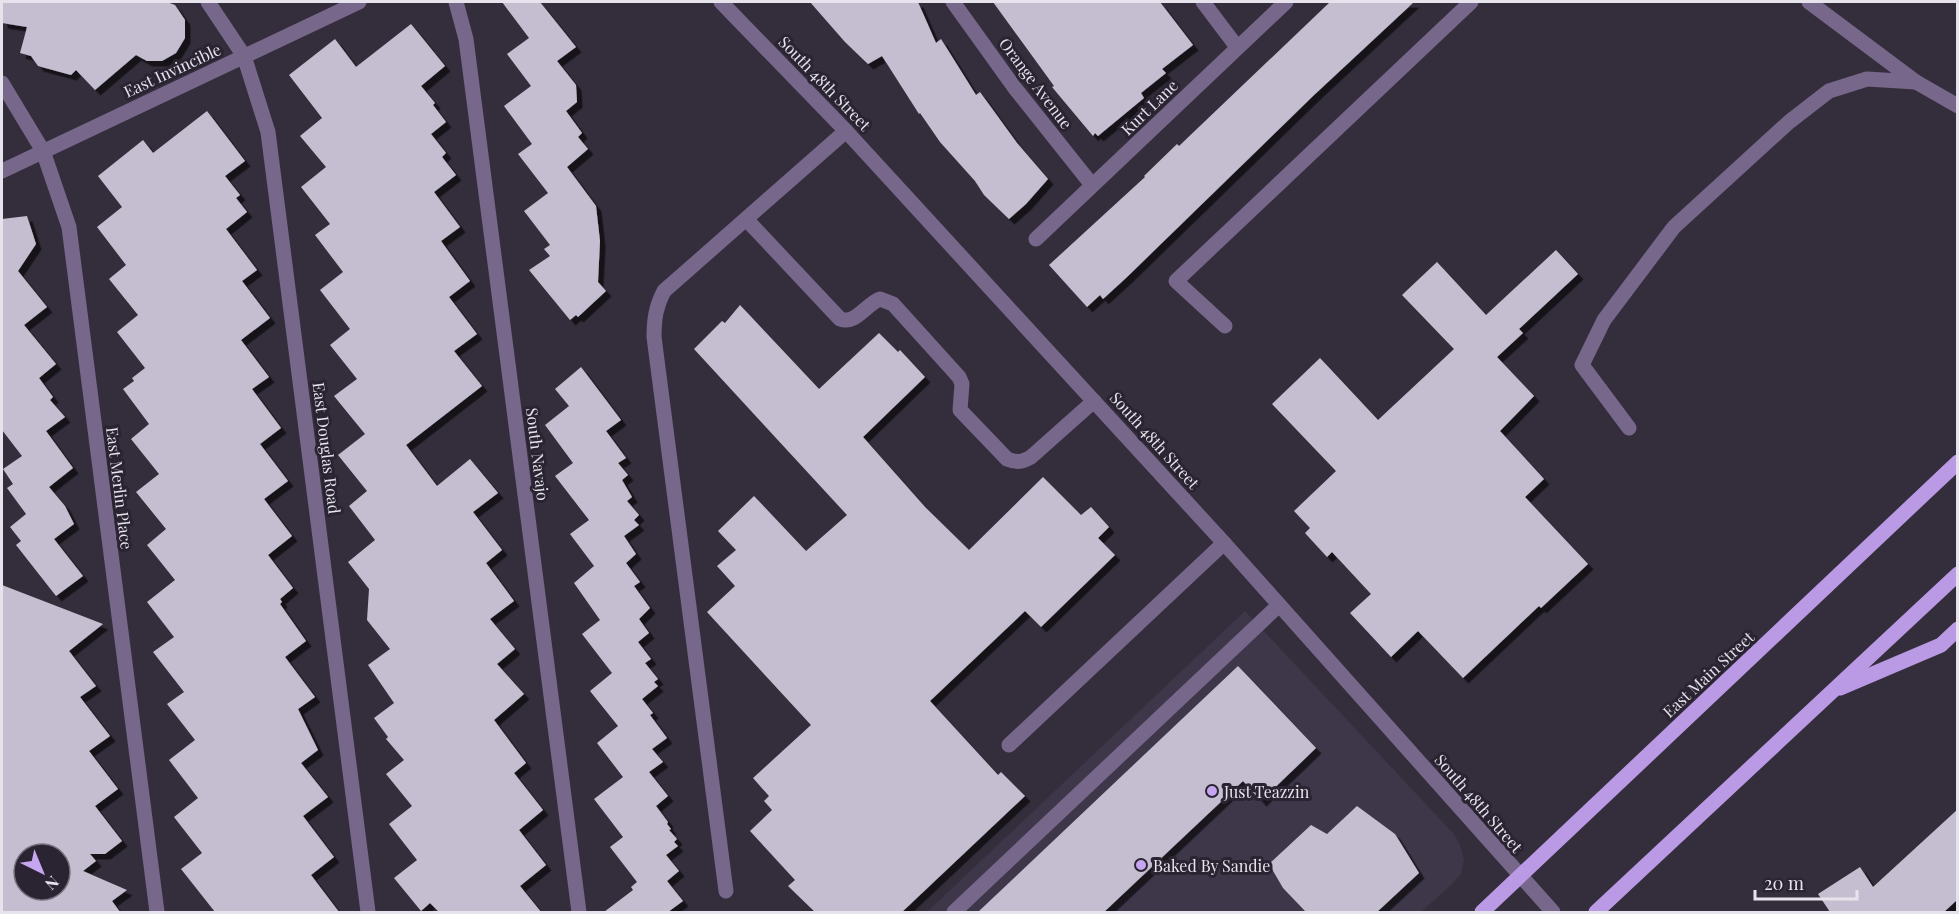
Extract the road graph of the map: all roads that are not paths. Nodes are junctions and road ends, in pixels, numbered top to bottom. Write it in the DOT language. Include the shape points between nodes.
graph roads {
  1 [pos="208,2"];
  2 [pos="358,2"];
  3 [pos="456,2"];
  4 [pos="721,2"];
  5 [pos="953,2"];
  6 [pos="1203,2"];
  7 [pos="1286,2"];
  8 [pos="1471,2"];
  9 [pos="1809,2"];
  10 [pos="1237,47"];
  11 [pos="244,56"];
  12 [pos="2,82"];
  13 [pos="1916,82"];
  14 [pos="1958,106"];
  15 [pos="846,131"];
  16 [pos="43,152"];
  17 [pos="2,171"];
  18 [pos="1092,186"];
  19 [pos="746,219"];
  20 [pos="1036,238"];
  21 [pos="1225,326"];
  22 [pos="1094,401"];
  23 [pos="1629,428"];
  24 [pos="1958,462"];
  25 [pos="1224,543"];
  26 [pos="1958,574"];
  27 [pos="1279,604"];
  28 [pos="1958,629"];
  29 [pos="1829,693"];
  30 [pos="1009,745"];
  31 [pos="1520,876"];
  32 [pos="726,891"];
  33 [pos="157,912"];
  34 [pos="368,912"];
  35 [pos="579,912"];
  36 [pos="954,912"];
  37 [pos="1482,912"];
  38 [pos="1553,912"];
  39 [pos="1596,912"];
  1 -- 11 [label="street, East Douglas Road"];
  2 -- 11 [label="street, East Invincible"];
  3 -- 35 [label="street, South Navajo" via="466,39"];
  4 -- 15 [label="street, South 48th Street"];
  5 -- 18 [label="street, Orange Avenue"];
  6 -- 10 [label="street"];
  7 -- 10 [label="street, Kurt Lane"];
  8 -- 21 [label="street" via="1176,281"];
  9 -- 13 [label="street"];
  10 -- 18 [label="street, Kurt Lane"];
  11 -- 16 [label="street, East Invincible"];
  11 -- 34 [label="street, East Douglas Road" via="268,132"];
  12 -- 16 [label="street, East Merlin Place"];
  13 -- 14 [label="street"];
  13 -- 23 [label="street" via="1867,79 1829,91 1780,130 1674,227 1604,320 1582,365"];
  15 -- 19 [label="street"];
  15 -- 22 [label="street, South 48th Street"];
  16 -- 17 [label="street, East Invincible"];
  16 -- 33 [label="street, East Merlin Place" via="69,227"];
  18 -- 20 [label="street, Kurt Lane"];
  19 -- 22 [label="street" via="840,319 855,318 873,301 880,299 892,304 959,377 960,410 1007,459 1015,463 1031,457"];
  19 -- 32 [label="street" via="664,291 654,320"];
  22 -- 25 [label="street, South 48th Street"];
  24 -- 31 [label="main road, East Main Street"];
  25 -- 27 [label="street, South 48th Street"];
  25 -- 30 [label="street"];
  26 -- 29 [label="main road"];
  27 -- 31 [label="street, South 48th Street"];
  27 -- 36 [label="street"];
  28 -- 29 [label="main road" via="1941,645"];
  29 -- 39 [label="main road"];
  31 -- 37 [label="main road, East Main Street"];
  31 -- 38 [label="street, South 48th Street"];
}
